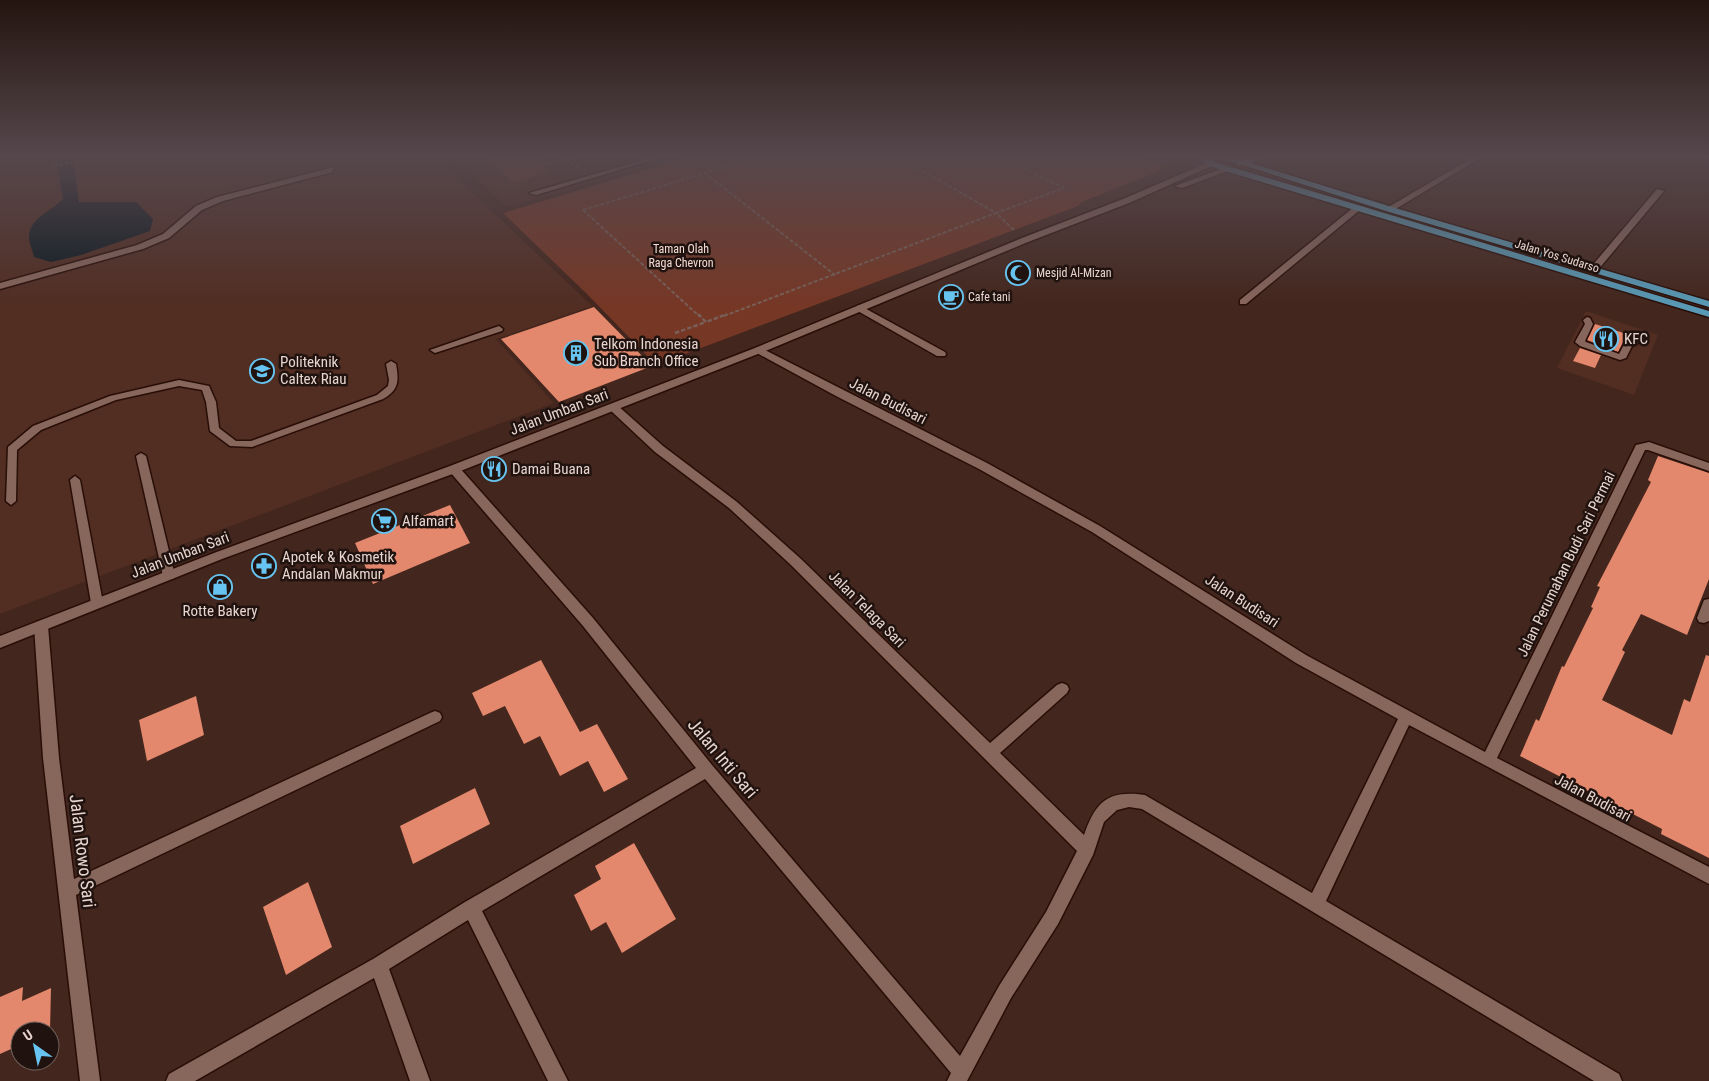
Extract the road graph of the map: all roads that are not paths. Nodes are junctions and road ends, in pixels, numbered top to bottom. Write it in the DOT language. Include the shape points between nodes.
graph roads {
  1 [pos="204,206"];
  2 [pos="1112,206"];
  3 [pos="1349,206"];
  4 [pos="1381,206"];
  5 [pos="1393,206"];
  6 [pos="1646,206"];
  7 [pos="1357,209"];
  8 [pos="1389,209"];
  9 [pos="1594,269"];
  10 [pos="0,286"];
  11 [pos="1680,300"];
  12 [pos="1243,302"];
  13 [pos="1709,304"];
  14 [pos="859,308"];
  15 [pos="1709,314"];
  16 [pos="1587,320"];
  17 [pos="499,329"];
  18 [pos="1633,342"];
  19 [pos="435,350"];
  20 [pos="759,350"];
  21 [pos="941,354"];
  22 [pos="391,364"];
  23 [pos="613,407"];
  24 [pos="141,456"];
  25 [pos="1709,467"];
  26 [pos="454,469"];
  27 [pos="75,480"];
  28 [pos="11,501"];
  29 [pos="168,576"];
  30 [pos="98,603"];
  31 [pos="1709,604"];
  32 [pos="1704,618"];
  33 [pos="41,626"];
  34 [pos="0,642"];
  35 [pos="1062,689"];
  36 [pos="435,717"];
  37 [pos="1406,717"];
  38 [pos="990,753"];
  39 [pos="1488,761"];
  40 [pos="707,770"];
  41 [pos="1087,849"];
  42 [pos="1709,876"];
  43 [pos="67,891"];
  44 [pos="1316,904"];
  45 [pos="472,908"];
  46 [pos="379,965"];
  47 [pos="960,1076"];
  48 [pos="90,1081"];
  49 [pos="176,1081"];
  50 [pos="420,1081"];
  51 [pos="558,1081"];
  52 [pos="1612,1081"];
  1 -- 10 [label="lane" via="166,236 140,247"];
  2 -- 14 [label="street, Jalan Umban Sari"];
  3 -- 7 [label="main road, Jalan Yos Sudarso"];
  4 -- 8 [label="main road, Jalan Yos Sudarso"];
  5 -- 8 [label="street"];
  6 -- 9 [label="street"];
  7 -- 11 [label="main road, Jalan Yos Sudarso"];
  7 -- 12 [label="street"];
  8 -- 9 [label="main road, Jalan Yos Sudarso"];
  9 -- 11 [label="main road, Jalan Yos Sudarso"];
  11 -- 13 [label="main road, Jalan Yos Sudarso"];
  11 -- 15 [label="main road, Jalan Yos Sudarso"];
  14 -- 20 [label="street, Jalan Umban Sari"];
  14 -- 21 [label="street"];
  16 -- 18 [label="lane" via="1589,324 1580,342 1582,344 1620,357"];
  17 -- 19 [label="lane"];
  20 -- 23 [label="street, Jalan Umban Sari"];
  20 -- 37 [label="street, Jalan Budisari" via="1096,528 1301,659"];
  22 -- 28 [label="lane" via="394,383 390,392 252,444 234,444 214,430 206,388 179,383 112,398 38,428 12,449"];
  23 -- 26 [label="street, Jalan Umban Sari"];
  23 -- 38 [label="street, Jalan Telaga Sari" via="659,449 733,505 796,562"];
  24 -- 29 [label="lane"];
  25 -- 39 [label="street, Jalan Perumahan Budi Sari Permai" via="1648,446 1640,448"];
  26 -- 29 [label="street, Jalan Umban Sari"];
  26 -- 40 [label="street, Jalan Inti Sari" via="588,622"];
  27 -- 30 [label="lane"];
  29 -- 30 [label="street, Jalan Umban Sari"];
  30 -- 33 [label="street, Jalan Umban Sari"];
  31 -- 32 [label="street"];
  33 -- 34 [label="street, Jalan Umban Sari"];
  33 -- 43 [label="street, Jalan Rowo Sari" via="51,758"];
  35 -- 38 [label="street"];
  36 -- 43 [label="street"];
  37 -- 39 [label="street, Jalan Budisari"];
  37 -- 44 [label="street"];
  38 -- 41 [label="street, Jalan Telaga Sari"];
  39 -- 42 [label="street, Jalan Budisari"];
  40 -- 45 [label="street"];
  40 -- 47 [label="street, Jalan Inti Sari"];
  41 -- 44 [label="street" via="1098,818 1112,804 1129,800 1145,802"];
  41 -- 47 [label="street" via="1052,918 1005,992"];
  43 -- 48 [label="street, Jalan Rowo Sari"];
  44 -- 52 [label="street"];
  45 -- 46 [label="street"];
  45 -- 51 [label="street"];
  46 -- 49 [label="street"];
  46 -- 50 [label="street"];
}
